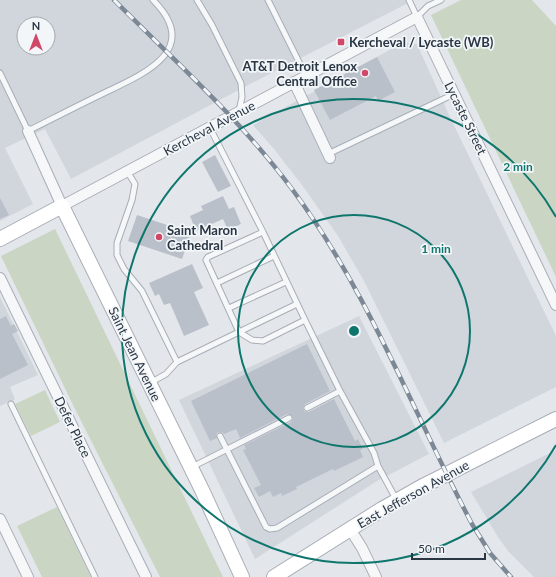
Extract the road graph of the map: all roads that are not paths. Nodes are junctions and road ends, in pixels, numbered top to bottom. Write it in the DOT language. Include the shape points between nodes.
graph roads {
  1 [pos="153,0"];
  2 [pos="197,0"];
  3 [pos="268,0"];
  4 [pos="409,0"];
  5 [pos="441,0"];
  6 [pos="417,17"];
  7 [pos="0,73"];
  8 [pos="306,76"];
  9 [pos="294,82"];
  10 [pos="454,94"];
  11 [pos="238,112"];
  12 [pos="210,128"];
  13 [pos="28,131"];
  14 [pos="329,156"];
  15 [pos="127,171"];
  16 [pos="62,206"];
  17 [pos="263,232"];
  18 [pos="0,239"];
  19 [pos="274,256"];
  20 [pos="0,278"];
  21 [pos="286,282"];
  22 [pos="217,283"];
  23 [pos="297,304"];
  24 [pos="556,306"];
  25 [pos="229,308"];
  26 [pos="305,320"];
  27 [pos="239,332"];
  28 [pos="177,362"];
  29 [pos="150,383"];
  30 [pos="340,391"];
  31 [pos="11,404"];
  32 [pos="307,408"];
  33 [pos="288,418"];
  34 [pos="556,419"];
  35 [pos="220,436"];
  36 [pos="227,450"];
  37 [pos="378,466"];
  38 [pos="191,468"];
  39 [pos="397,501"];
  40 [pos="0,519"];
  41 [pos="350,529"];
  42 [pos="28,577"];
  43 [pos="95,577"];
  44 [pos="146,577"];
  45 [pos="242,577"];
  46 [pos="274,577"];
  47 [pos="376,577"];
  1 -- 13 [label="lane" via="171,28 170,46 160,61 142,74"];
  2 -- 11 [label="lane" via="241,83 242,97"];
  3 -- 8 [label="lane"];
  4 -- 6 [label="lane"];
  5 -- 6 [label="lane" via="428,6"];
  6 -- 8 [label="street, Kercheval Avenue"];
  6 -- 10 [label="street, Lycaste Street"];
  7 -- 13 [label="lane"];
  8 -- 9 [label="street, Kercheval Avenue"];
  9 -- 11 [label="street, Kercheval Avenue"];
  9 -- 14 [label="street"];
  10 -- 14 [label="lane"];
  10 -- 24 [label="street, Lycaste Street"];
  11 -- 12 [label="street, Kercheval Avenue"];
  12 -- 15 [label="street, Kercheval Avenue"];
  12 -- 17 [label="lane"];
  13 -- 16 [label="street, Saint Jean Avenue"];
  15 -- 16 [label="street, Kercheval Avenue"];
  15 -- 28 [label="lane" via="135,184 117,243 118,256 124,269 142,291"];
  16 -- 18 [label="street, Kercheval Avenue"];
  16 -- 29 [label="street, Saint Jean Avenue"];
  17 -- 19 [label="lane"];
  17 -- 22 [label="lane" via="208,257 207,263"];
  19 -- 21 [label="lane"];
  19 -- 22 [label="lane"];
  20 -- 44 [label="street, Defer Place"];
  21 -- 23 [label="lane"];
  21 -- 25 [label="lane"];
  22 -- 25 [label="lane"];
  23 -- 26 [label="lane"];
  23 -- 27 [label="lane"];
  25 -- 27 [label="lane"];
  26 -- 27 [label="lane" via="263,341 252,340"];
  26 -- 30 [label="lane"];
  27 -- 28 [label="lane"];
  28 -- 29 [label="lane" via="166,374"];
  29 -- 38 [label="street, Saint Jean Avenue"];
  30 -- 32 [label="lane"];
  30 -- 37 [label="lane" via="374,453"];
  31 -- 43 [label="lane"];
  33 -- 36 [label="lane"];
  34 -- 39 [label="street, East Jefferson Avenue"];
  35 -- 36 [label="lane"];
  36 -- 37 [label="lane" via="266,527 270,530"];
  36 -- 38 [label="lane"];
  37 -- 39 [label="lane"];
  38 -- 45 [label="street, Saint Jean Avenue"];
  39 -- 41 [label="street, East Jefferson Avenue"];
  40 -- 42 [label="street"];
  41 -- 46 [label="street, East Jefferson Avenue"];
  41 -- 47 [label="street"];
}
